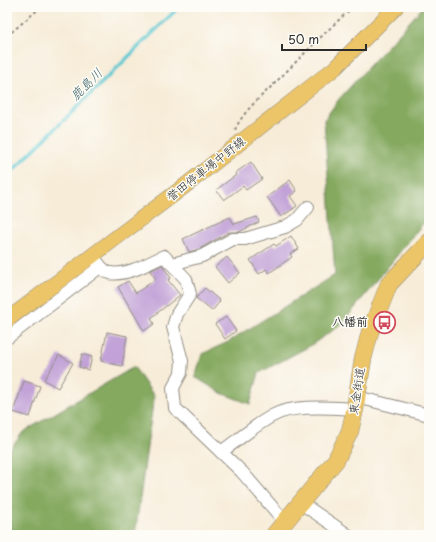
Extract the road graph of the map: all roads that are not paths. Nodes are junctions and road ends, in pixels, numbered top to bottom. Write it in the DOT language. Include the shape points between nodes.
graph roads {
  1 [pos="396,7"];
  2 [pos="308,207"];
  3 [pos="429,242"];
  4 [pos="96,261"];
  5 [pos="172,264"];
  6 [pos="7,320"];
  7 [pos="7,338"];
  8 [pos="356,403"];
  9 [pos="429,415"];
  10 [pos="221,452"];
  11 [pos="301,503"];
  12 [pos="285,522"];
  13 [pos="274,535"];
  14 [pos="348,535"];
  1 -- 4 [label="main road, 誉田停車場中野線" via="335,68"];
  2 -- 5 [label="street" via="297,220 285,227 233,240 202,256"];
  3 -- 8 [label="highway, 東金街道" via="388,284 368,338"];
  4 -- 5 [label="street" via="109,273 123,272 164,256"];
  4 -- 6 [label="main road, 誉田停車場中野線"];
  4 -- 7 [label="street"];
  5 -- 10 [label="street" via="186,279 190,294 177,314 173,327 182,361 181,374 172,388 175,408"];
  8 -- 9 [label="street"];
  8 -- 10 [label="street" via="299,409 273,415"];
  8 -- 11 [label="highway, 東金街道" via="350,431 336,460"];
  10 -- 12 [label="street" via="242,472"];
  11 -- 12 [label="highway, 東金街道"];
  11 -- 14 [label="street"];
  12 -- 13 [label="highway, 東金街道"];
}
